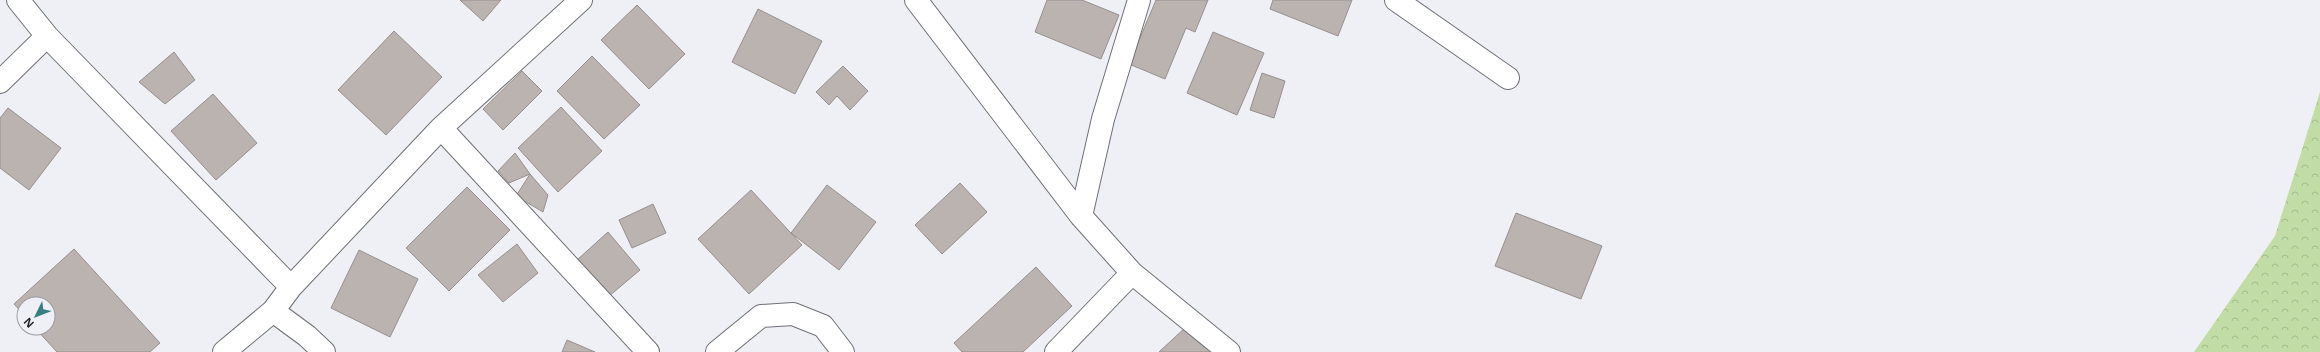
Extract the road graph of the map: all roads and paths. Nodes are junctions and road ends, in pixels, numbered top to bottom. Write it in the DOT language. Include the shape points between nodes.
graph roads {
  1 [pos="18,0"];
  2 [pos="581,0"];
  3 [pos="916,0"];
  4 [pos="1139,0"];
  5 [pos="1396,0"];
  6 [pos="47,36"];
  7 [pos="1508,78"];
  8 [pos="0,82"];
  9 [pos="440,128"];
  10 [pos="1081,216"];
  11 [pos="1132,274"];
  12 [pos="291,288"];
  13 [pos="273,312"];
  14 [pos="224,352"];
  15 [pos="324,352"];
  16 [pos="648,352"];
  17 [pos="717,352"];
  18 [pos="844,352"];
  19 [pos="1056,352"];
  20 [pos="1229,352"];
  1 -- 6 [label="street"];
  2 -- 9 [label="street"];
  3 -- 10 [label="street"];
  4 -- 10 [label="street" via="1103,119"];
  5 -- 7 [label="street"];
  6 -- 8 [label="street"];
  6 -- 12 [label="street"];
  9 -- 12 [label="street"];
  9 -- 16 [label="street"];
  10 -- 11 [label="street"];
  11 -- 19 [label="street"];
  11 -- 20 [label="street"];
  12 -- 13 [label="street"];
  13 -- 14 [label="street"];
  13 -- 15 [label="street" via="307,336"];
  17 -- 18 [label="street" via="761,316 793,314 823,326"];
}
